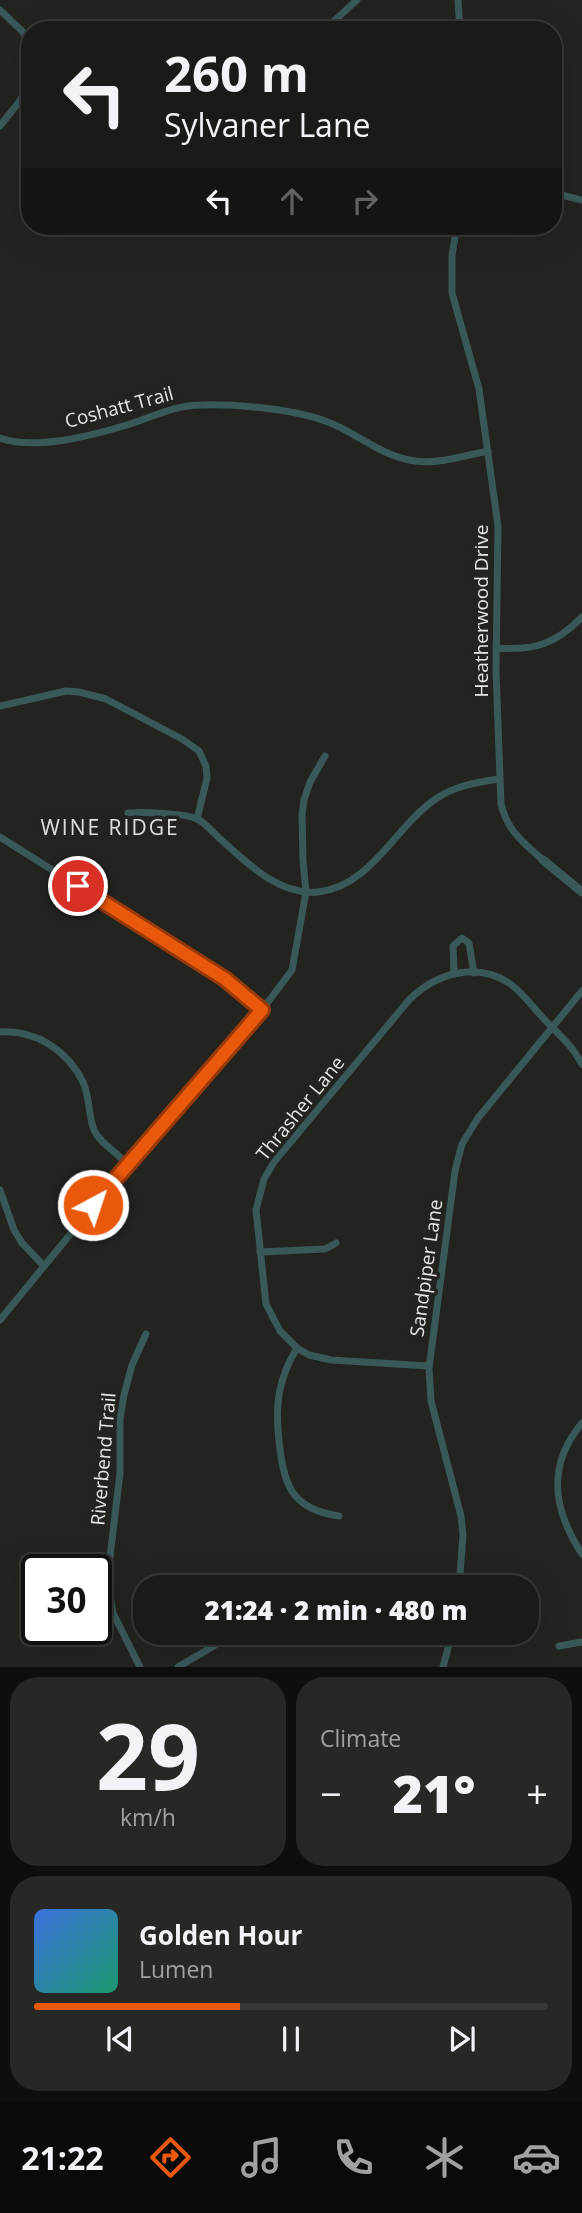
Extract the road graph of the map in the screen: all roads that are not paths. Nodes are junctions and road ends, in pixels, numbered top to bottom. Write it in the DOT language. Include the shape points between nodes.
graph roads {
  1 [pos="357,0"];
  2 [pos="458,0"];
  3 [pos="0,10"];
  4 [pos="334,21"];
  5 [pos="459,21"];
  6 [pos="21,30"];
  7 [pos="21,97"];
  8 [pos="0,126"];
  9 [pos="562,195"];
  10 [pos="582,200"];
  11 [pos="455,235"];
  12 [pos="0,438"];
  13 [pos="488,452"];
  14 [pos="582,617"];
  15 [pos="496,648"];
  16 [pos="0,706"];
  17 [pos="325,756"];
  18 [pos="499,779"];
  19 [pos="128,813"];
  20 [pos="197,819"];
  21 [pos="0,837"];
  22 [pos="543,860"];
  23 [pos="306,892"];
  24 [pos="582,892"];
  25 [pos="454,973"];
  26 [pos="474,973"];
  27 [pos="582,991"];
  28 [pos="262,1010"];
  29 [pos="553,1027"];
  30 [pos="0,1032"];
  31 [pos="582,1064"];
  32 [pos="127,1165"];
  33 [pos="0,1190"];
  34 [pos="337,1243"];
  35 [pos="260,1252"];
  36 [pos="43,1265"];
  37 [pos="0,1320"];
  38 [pos="146,1334"];
  39 [pos="297,1348"];
  40 [pos="429,1366"];
  41 [pos="582,1423"];
  42 [pos="339,1516"];
  43 [pos="582,1554"];
  44 [pos="460,1575"];
  45 [pos="582,1642"];
  46 [pos="216,1645"];
  47 [pos="449,1645"];
  48 [pos="559,1646"];
  49 [pos="140,1667"];
  50 [pos="178,1667"];
  51 [pos="443,1667"];
  1 -- 4 [label="street"];
  2 -- 5 [label="street"];
  3 -- 6 [label="street"];
  7 -- 8 [label="street"];
  9 -- 10 [label="street"];
  11 -- 13 [label="street, Heatherwood Drive" via="453,293 479,389"];
  12 -- 13 [label="street, Coshatt Trail" via="44,442 200,405 318,418 414,461 453,461"];
  13 -- 15 [label="street, Heatherwood Drive" via="498,536"];
  14 -- 15 [label="street" via="549,642"];
  15 -- 18 [label="street, Heatherwood Drive"];
  16 -- 20 [label="street" via="79,692 106,699 183,739 199,751 206,766"];
  17 -- 23 [label="street" via="310,782 302,814"];
  18 -- 22 [label="street, Heatherwood Drive" via="505,819"];
  18 -- 23 [label="street" via="440,796 402,828 362,875 331,890"];
  19 -- 20 [label="street"];
  20 -- 23 [label="street" via="271,881"];
  21 -- 28 [label="street" via="225,979"];
  22 -- 24 [label="street"];
  23 -- 28 [label="street" via="292,970"];
  25 -- 26 [label="street, Thrasher Lane"];
  25 -- 26 [label="street" via="453,946 461,938 469,943"];
  25 -- 35 [label="street, Thrasher Lane" via="434,980 409,1000 274,1162 257,1198"];
  26 -- 29 [label="street, Thrasher Lane" via="509,984"];
  27 -- 29 [label="street, Sandpiper Lane"];
  28 -- 32 [label="street"];
  29 -- 31 [label="street, Thrasher Lane"];
  29 -- 40 [label="street, Sandpiper Lane" via="478,1118 458,1154"];
  30 -- 32 [label="street" via="26,1034 52,1045 67,1058 83,1083 95,1131"];
  32 -- 36 [label="street"];
  33 -- 36 [label="street" via="14,1230"];
  34 -- 35 [label="street" via="314,1251"];
  35 -- 39 [label="street, Thrasher Lane" via="269,1313"];
  36 -- 37 [label="street"];
  38 -- 49 [label="street, Riverbend Trail" via="132,1365 120,1419 117,1510 107,1582 113,1613"];
  39 -- 40 [label="street, Thrasher Lane" via="331,1360"];
  39 -- 42 [label="street" via="276,1401 283,1472 289,1489 308,1508"];
  40 -- 44 [label="street, Sandpiper Lane" via="431,1401 461,1516"];
  41 -- 43 [label="street" via="564,1450 557,1483 561,1511"];
  45 -- 48 [label="street"];
  46 -- 50 [label="street"];
  47 -- 51 [label="street"];
}
